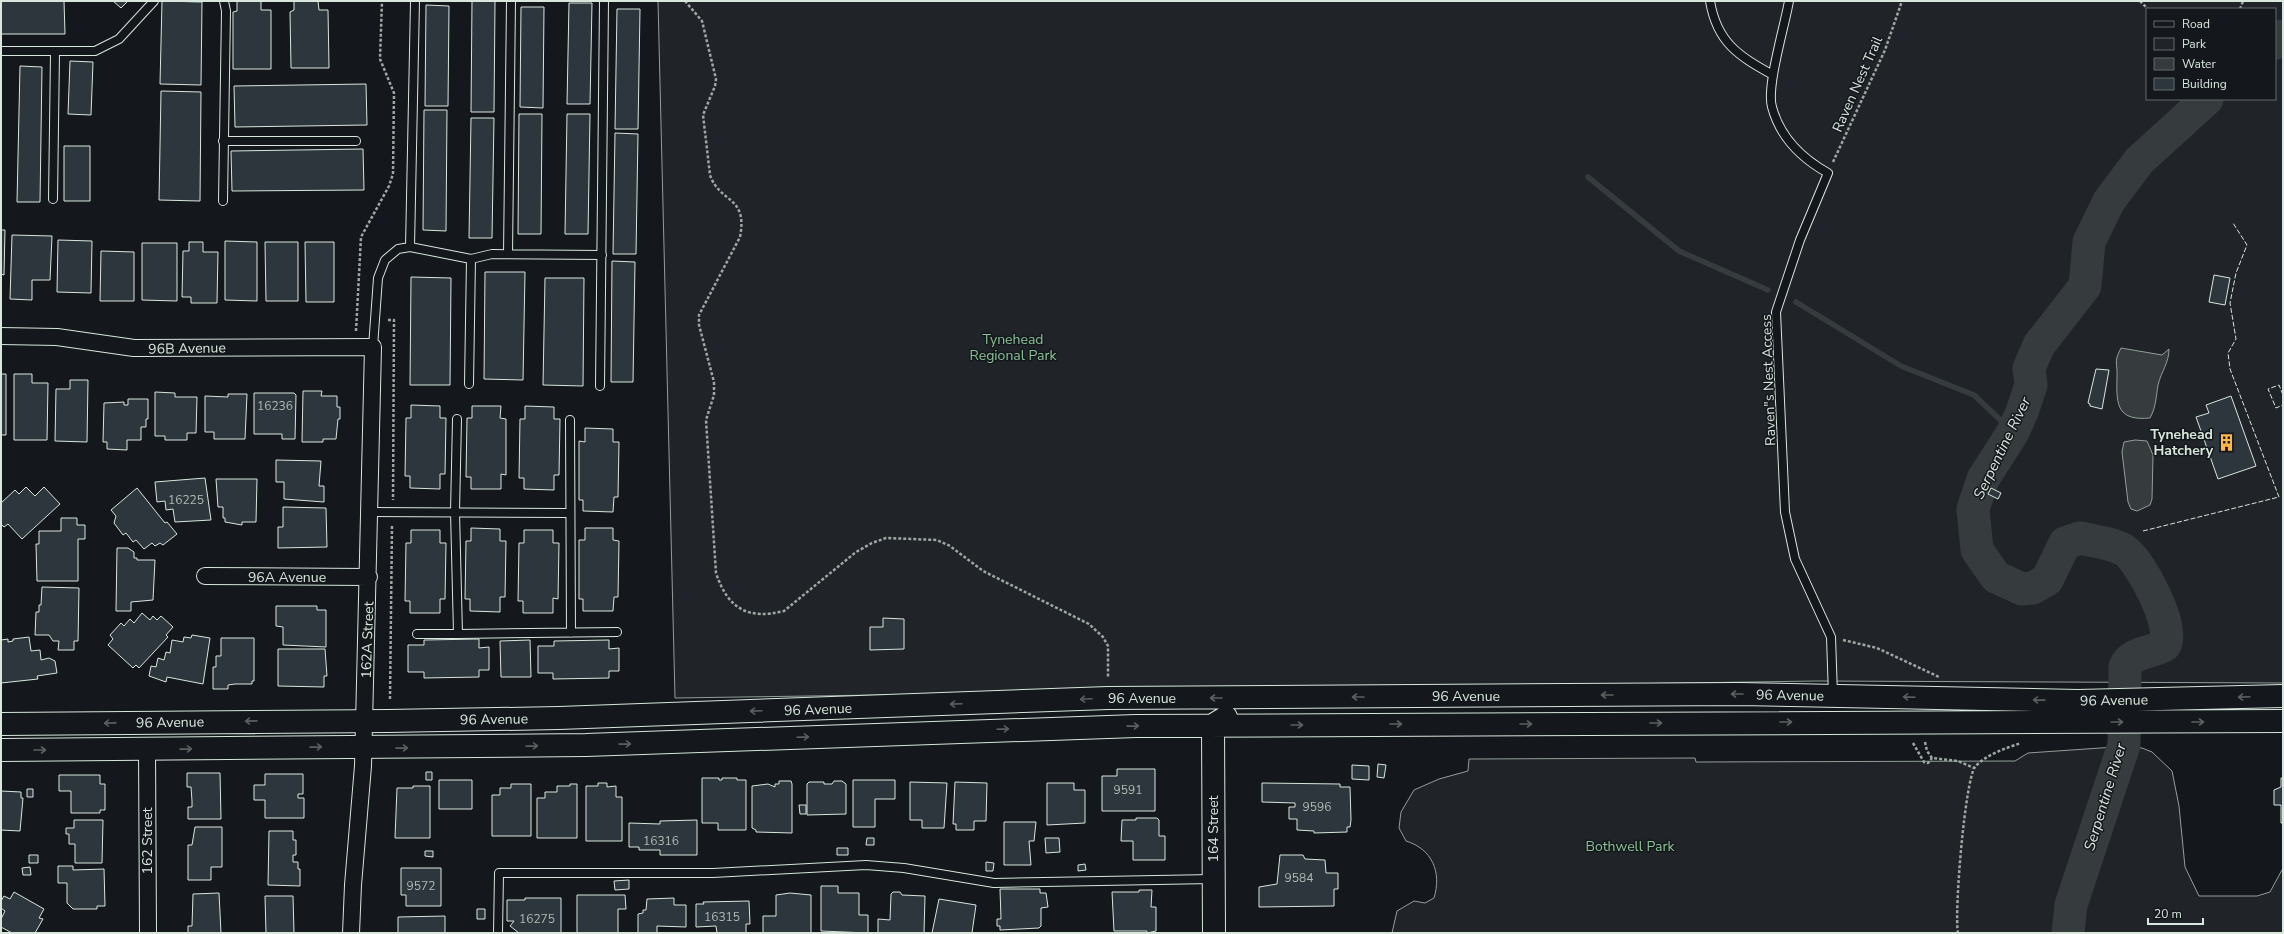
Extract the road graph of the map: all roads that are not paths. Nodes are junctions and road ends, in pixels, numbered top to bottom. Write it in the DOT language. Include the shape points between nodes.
graph roads {
  1 [pos="154,1"];
  2 [pos="224,1"];
  3 [pos="415,1"];
  4 [pos="511,1"];
  5 [pos="604,1"];
  6 [pos="1710,1"];
  7 [pos="1789,1"];
  8 [pos="1,51"];
  9 [pos="55,53"];
  10 [pos="1773,75"];
  11 [pos="223,141"];
  12 [pos="356,141"];
  13 [pos="53,199"];
  14 [pos="223,201"];
  15 [pos="410,247"];
  16 [pos="508,254"];
  17 [pos="602,255"];
  18 [pos="471,259"];
  19 [pos="1,336"];
  20 [pos="373,347"];
  21 [pos="469,384"];
  22 [pos="600,386"];
  23 [pos="457,419"];
  24 [pos="570,420"];
  25 [pos="370,512"];
  26 [pos="455,512"];
  27 [pos="569,513"];
  28 [pos="205,576"];
  29 [pos="369,577"];
  30 [pos="617,632"];
  31 [pos="571,633"];
  32 [pos="417,634"];
  33 [pos="458,634"];
  34 [pos="1833,695"];
  35 [pos="2283,696"];
  36 [pos="1255,698"];
  37 [pos="364,720"];
  38 [pos="2283,721"];
  39 [pos="1,724"];
  40 [pos="1213,726"];
  41 [pos="363,748"];
  42 [pos="147,749"];
  43 [pos="1,750"];
  44 [pos="1214,879"];
  45 [pos="148,933"];
  46 [pos="351,933"];
  47 [pos="498,933"];
  48 [pos="1214,933"];
  1 -- 9 [label="lane" via="119,39 106,47 95,51"];
  2 -- 11 [label="lane" via="226,11"];
  3 -- 15 [label="lane"];
  4 -- 16 [label="lane"];
  5 -- 17 [label="lane"];
  6 -- 10 [label="lane" via="1726,43 1743,59"];
  7 -- 10 [label="lane"];
  8 -- 9 [label="lane"];
  9 -- 13 [label="lane"];
  10 -- 34 [label="lane, Raven\"s Nest Access" via="1771,106 1786,140 1810,163 1828,173 1800,240 1776,312 1785,512 1796,559 1831,637"];
  11 -- 12 [label="lane"];
  11 -- 14 [label="lane"];
  15 -- 18 [label="lane"];
  15 -- 20 [label="lane" via="392,253 379,271"];
  16 -- 17 [label="lane"];
  16 -- 18 [label="lane" via="492,254"];
  17 -- 22 [label="lane"];
  18 -- 21 [label="lane"];
  19 -- 20 [label="street, 96B Avenue" via="57,337 134,348"];
  20 -- 25 [label="street, 162A Street"];
  23 -- 26 [label="lane"];
  24 -- 27 [label="lane"];
  25 -- 26 [label="lane"];
  25 -- 29 [label="street, 162A Street"];
  26 -- 27 [label="lane"];
  26 -- 33 [label="lane"];
  27 -- 31 [label="lane"];
  28 -- 29 [label="street, 96A Avenue"];
  29 -- 37 [label="street, 162A Street"];
  30 -- 31 [label="lane"];
  31 -- 33 [label="lane"];
  32 -- 33 [label="lane"];
  35 -- 34 [label="main road, 96 Avenue, one-way" via="2078,701"];
  34 -- 36 [label="main road, 96 Avenue, one-way"];
  36 -- 37 [label="main road, 96 Avenue, one-way" via="1108,698 567,717"];
  36 -- 40 [label="main road"];
  37 -- 39 [label="main road, 96 Avenue, one-way"];
  37 -- 41 [label="street, 162A Street"];
  40 -- 38 [label="main road, 96 Avenue, one-way"];
  41 -- 40 [label="main road, 96 Avenue, one-way" via="695,743 1058,727"];
  40 -- 44 [label="main road, 164 Street"];
  42 -- 41 [label="main road, 96 Avenue, one-way"];
  41 -- 46 [label="street, 162A Street"];
  43 -- 42 [label="main road, 96 Avenue, one-way"];
  42 -- 45 [label="street, 162 Street"];
  44 -- 47 [label="lane" via="994,883 904,868 866,865 713,873 499,873"];
  44 -- 48 [label="main road, 164 Street"];
}
